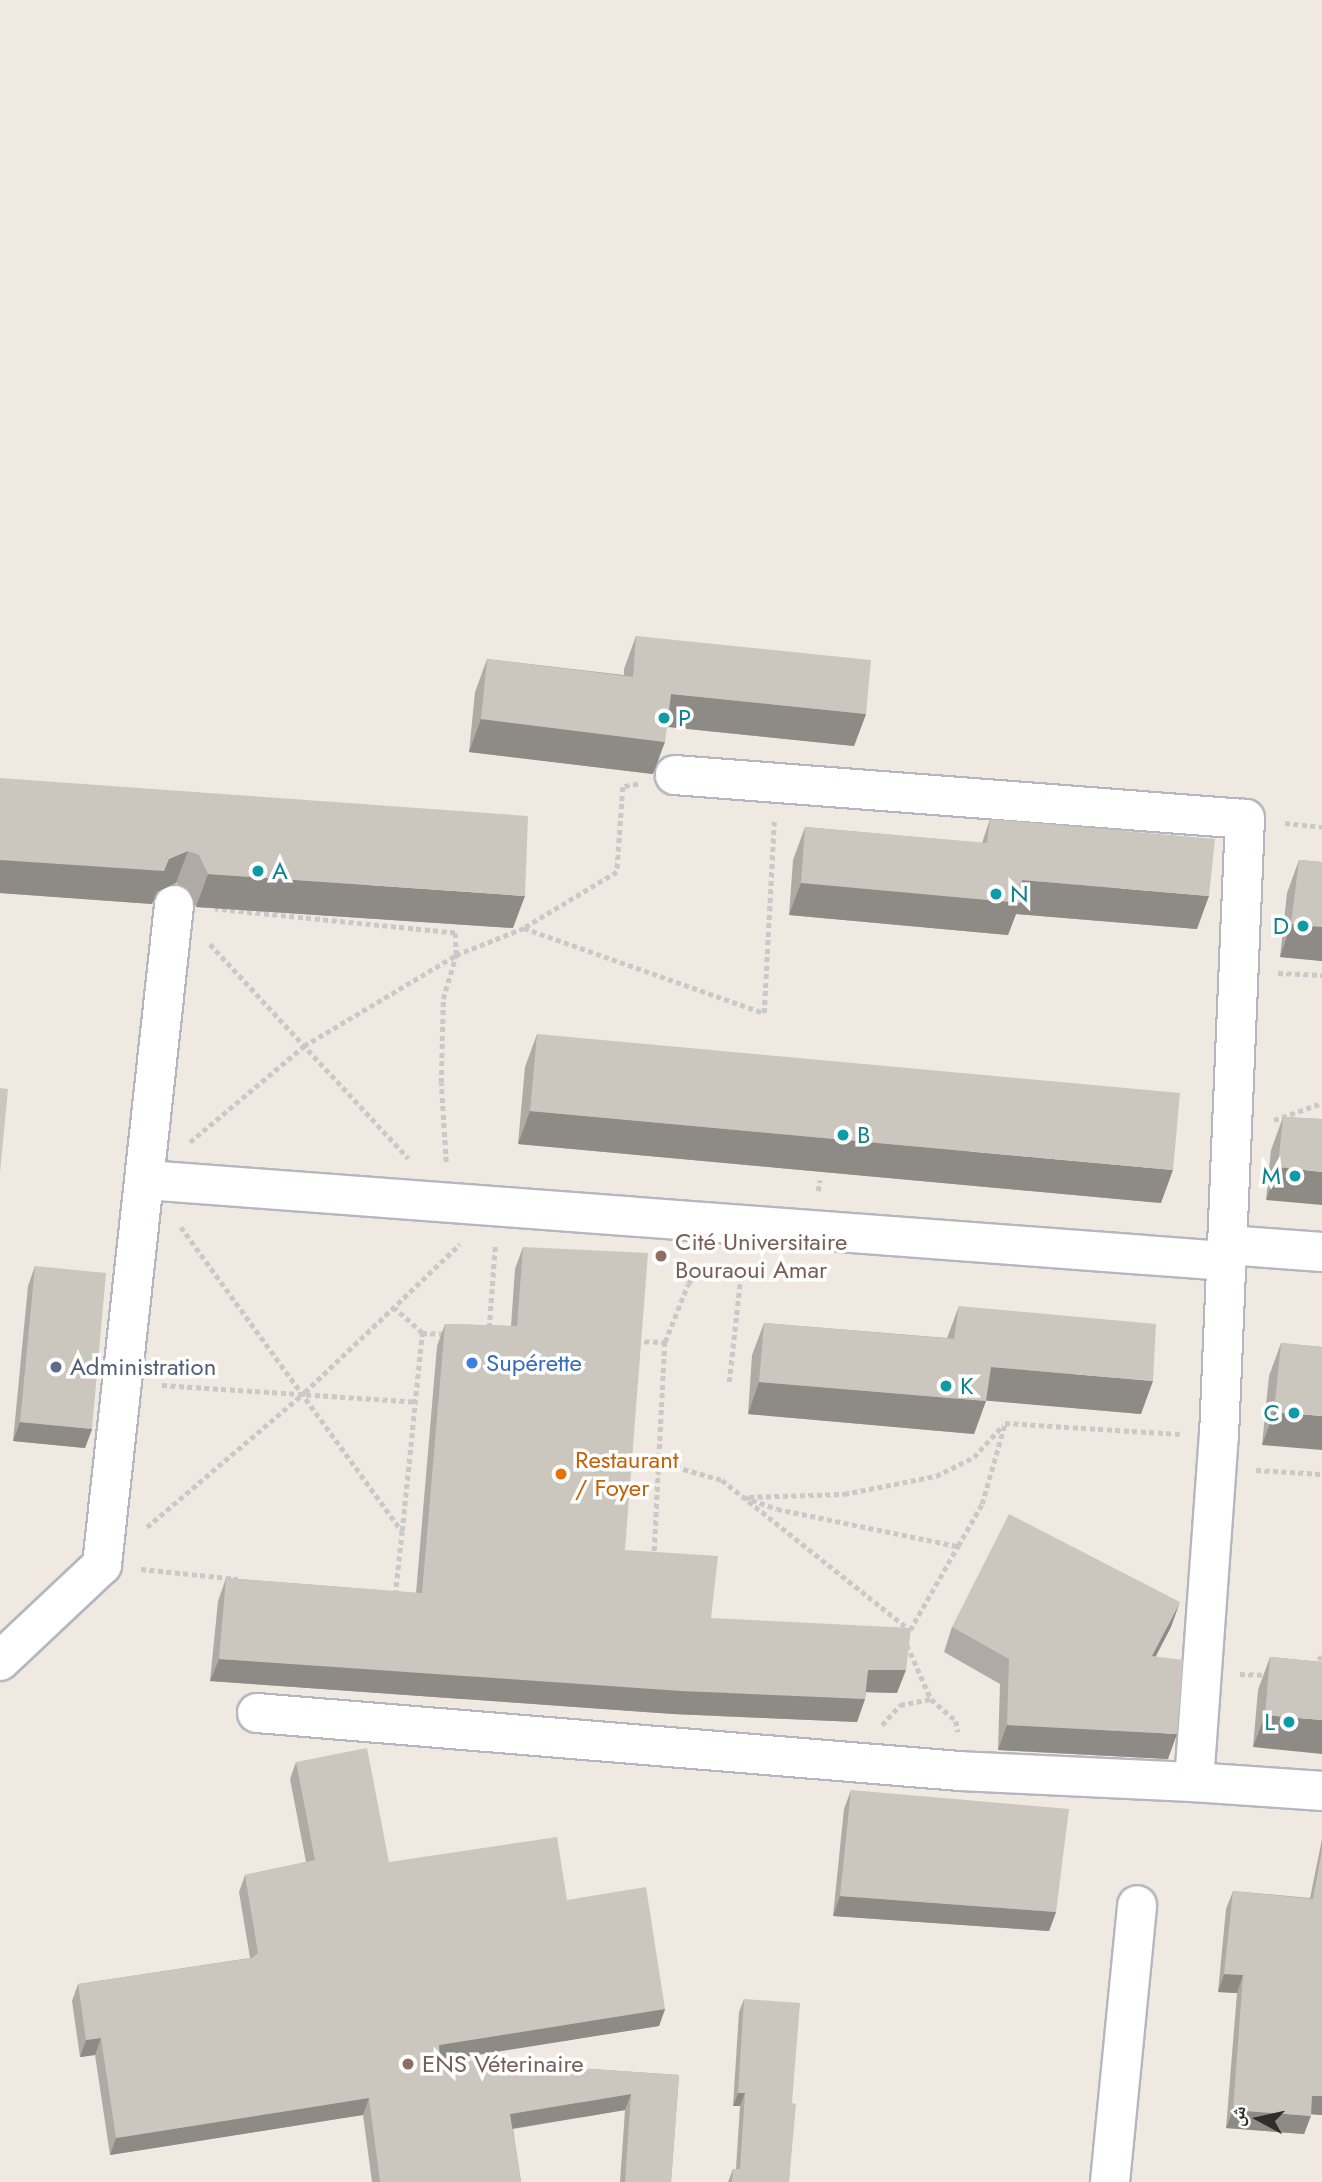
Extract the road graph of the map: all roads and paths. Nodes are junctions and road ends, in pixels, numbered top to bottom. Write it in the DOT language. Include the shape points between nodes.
graph roads {
  1 [pos="675,775"];
  2 [pos="776,781"];
  3 [pos="174,905"];
  4 [pos="524,928"];
  5 [pos="456,955"];
  6 [pos="304,1046"];
  7 [pos="146,1180"];
  8 [pos="449,1202"];
  9 [pos="497,1206"];
  10 [pos="746,1225"];
  11 [pos="1322,1252"];
  12 [pos="1227,1253"];
  13 [pos="709,1256"];
  14 [pos="395,1309"];
  15 [pos="422,1333"];
  16 [pos="449,1334"];
  17 [pos="489,1335"];
  18 [pos="624,1340"];
  19 [pos="665,1342"];
  20 [pos="729,1382"];
  21 [pos="123,1383"];
  22 [pos="305,1392"];
  23 [pos="415,1402"];
  24 [pos="1005,1423"];
  25 [pos="1218,1452"];
  26 [pos="659,1462"];
  27 [pos="1322,1474"];
  28 [pos="744,1497"];
  29 [pos="402,1531"];
  30 [pos="958,1546"];
  31 [pos="654,1557"];
  32 [pos="102,1565"];
  33 [pos="248,1580"];
  34 [pos="382,1594"];
  35 [pos="910,1630"];
  36 [pos="893,1643"];
  37 [pos="906,1644"];
  38 [pos="1322,1656"];
  39 [pos="0,1661"];
  40 [pos="1301,1669"];
  41 [pos="1201,1673"];
  42 [pos="1272,1674"];
  43 [pos="257,1713"];
  44 [pos="959,1771"];
  45 [pos="1194,1782"];
  46 [pos="1322,1791"];
  47 [pos="1137,1905"];
  48 [pos="1110,2182"];
  1 -- 2 [label="street"];
  1 -- 4 [label="path" via="623,787 618,872"];
  2 -- 4 [label="path" via="764,1013"];
  2 -- 12 [label="street" via="1245,819"];
  3 -- 5 [label="path" via="455,933"];
  3 -- 6 [label="path"];
  3 -- 7 [label="street"];
  4 -- 5 [label="path"];
  5 -- 6 [label="path"];
  5 -- 8 [label="path" via="443,999 441,1083"];
  6 -- 7 [label="path"];
  6 -- 8 [label="path"];
  7 -- 8 [label="street"];
  7 -- 21 [label="street"];
  7 -- 22 [label="path"];
  8 -- 9 [label="street"];
  9 -- 10 [label="street"];
  9 -- 14 [label="path"];
  9 -- 17 [label="path"];
  10 -- 12 [label="street"];
  10 -- 20 [label="path"];
  11 -- 12 [label="street"];
  12 -- 25 [label="street"];
  13 -- 19 [label="path" via="688,1284"];
  14 -- 15 [label="path"];
  14 -- 22 [label="path"];
  15 -- 16 [label="path"];
  15 -- 23 [label="path"];
  18 -- 19 [label="path"];
  19 -- 26 [label="path"];
  21 -- 22 [label="path"];
  21 -- 32 [label="street"];
  22 -- 23 [label="path"];
  22 -- 29 [label="path"];
  22 -- 32 [label="path"];
  23 -- 29 [label="path"];
  24 -- 25 [label="path"];
  24 -- 28 [label="path" via="974,1457 936,1476 866,1492"];
  24 -- 30 [label="path" via="982,1504"];
  25 -- 27 [label="path"];
  25 -- 41 [label="street"];
  26 -- 28 [label="path" via="722,1480"];
  26 -- 31 [label="path"];
  28 -- 30 [label="path" via="777,1509"];
  28 -- 35 [label="path"];
  29 -- 34 [label="path" via="395,1595"];
  30 -- 35 [label="path"];
  32 -- 33 [label="path"];
  32 -- 39 [label="street"];
  35 -- 37 [label="path"];
  36 -- 37 [label="path"];
  37 -- 44 [label="path" via="931,1699 956,1721"];
  38 -- 40 [label="path"];
  41 -- 42 [label="path"];
  41 -- 45 [label="street"];
  43 -- 44 [label="street"];
  44 -- 45 [label="street"];
  45 -- 46 [label="street"];
  47 -- 48 [label="street"];
}
